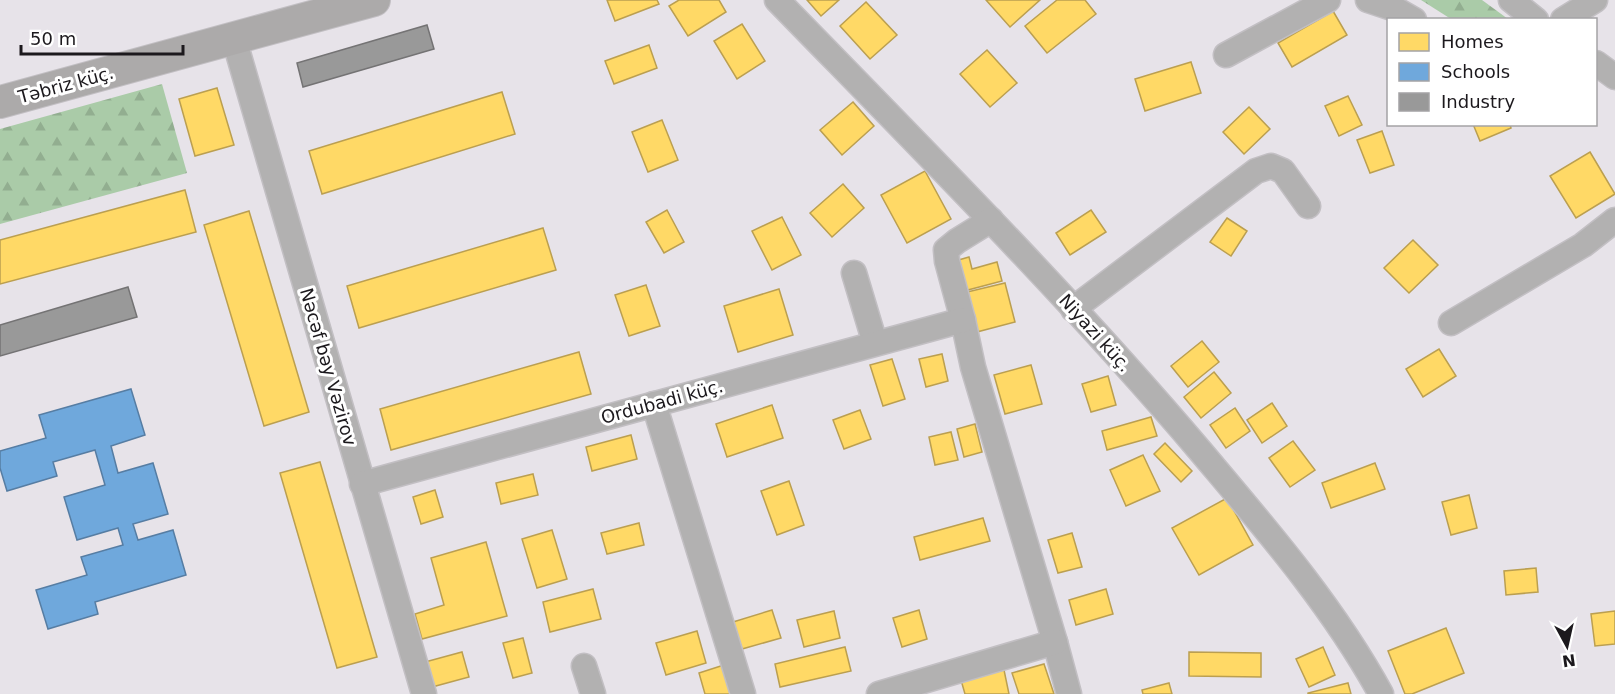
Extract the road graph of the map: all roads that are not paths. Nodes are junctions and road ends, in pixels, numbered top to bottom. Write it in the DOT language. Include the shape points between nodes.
graph roads {
  1 [pos="374,0"];
  2 [pos="777,0"];
  3 [pos="1328,0"];
  4 [pos="1368,0"];
  5 [pos="1511,0"];
  6 [pos="1595,0"];
  7 [pos="1410,18"];
  8 [pos="1534,18"];
  9 [pos="1566,18"];
  10 [pos="234,39"];
  11 [pos="1226,55"];
  12 [pos="1597,64"];
  13 [pos="1615,77"];
  14 [pos="0,102"];
  15 [pos="1308,206"];
  16 [pos="991,220"];
  17 [pos="1615,220"];
  18 [pos="854,273"];
  19 [pos="1073,309"];
  20 [pos="963,320"];
  21 [pos="1451,323"];
  22 [pos="875,343"];
  23 [pos="654,404"];
  24 [pos="362,484"];
  25 [pos="1055,642"];
  26 [pos="584,666"];
  27 [pos="885,693"];
  28 [pos="424,694"];
  29 [pos="593,694"];
  30 [pos="743,694"];
  31 [pos="1070,694"];
  32 [pos="1381,694"];
  1 -- 10 [label="main road, Təbriz küç."];
  2 -- 16 [label="street, Niyazi küç."];
  3 -- 11 [label="street"];
  4 -- 7 [label="street"];
  5 -- 8 [label="street"];
  6 -- 9 [label="street"];
  10 -- 14 [label="main road, Təbriz küç."];
  10 -- 24 [label="street, Nəcəf bəy Vəzirov"];
  12 -- 13 [label="street"];
  15 -- 19 [label="street" via="1283,171 1270,166 1256,171"];
  16 -- 19 [label="street, Niyazi küç."];
  16 -- 20 [label="street" via="946,250"];
  17 -- 21 [label="street" via="1583,245"];
  18 -- 22 [label="street"];
  19 -- 32 [label="street, Niyazi küç." via="1271,534 1343,631"];
  20 -- 22 [label="street, Ordubadi küç."];
  20 -- 25 [label="street" via="973,367"];
  22 -- 23 [label="street, Ordubadi küç."];
  23 -- 24 [label="street, Ordubadi küç."];
  23 -- 30 [label="street"];
  24 -- 28 [label="street, Nəcəf bəy Vəzirov"];
  25 -- 27 [label="street"];
  25 -- 31 [label="street"];
  26 -- 29 [label="street"];
}
